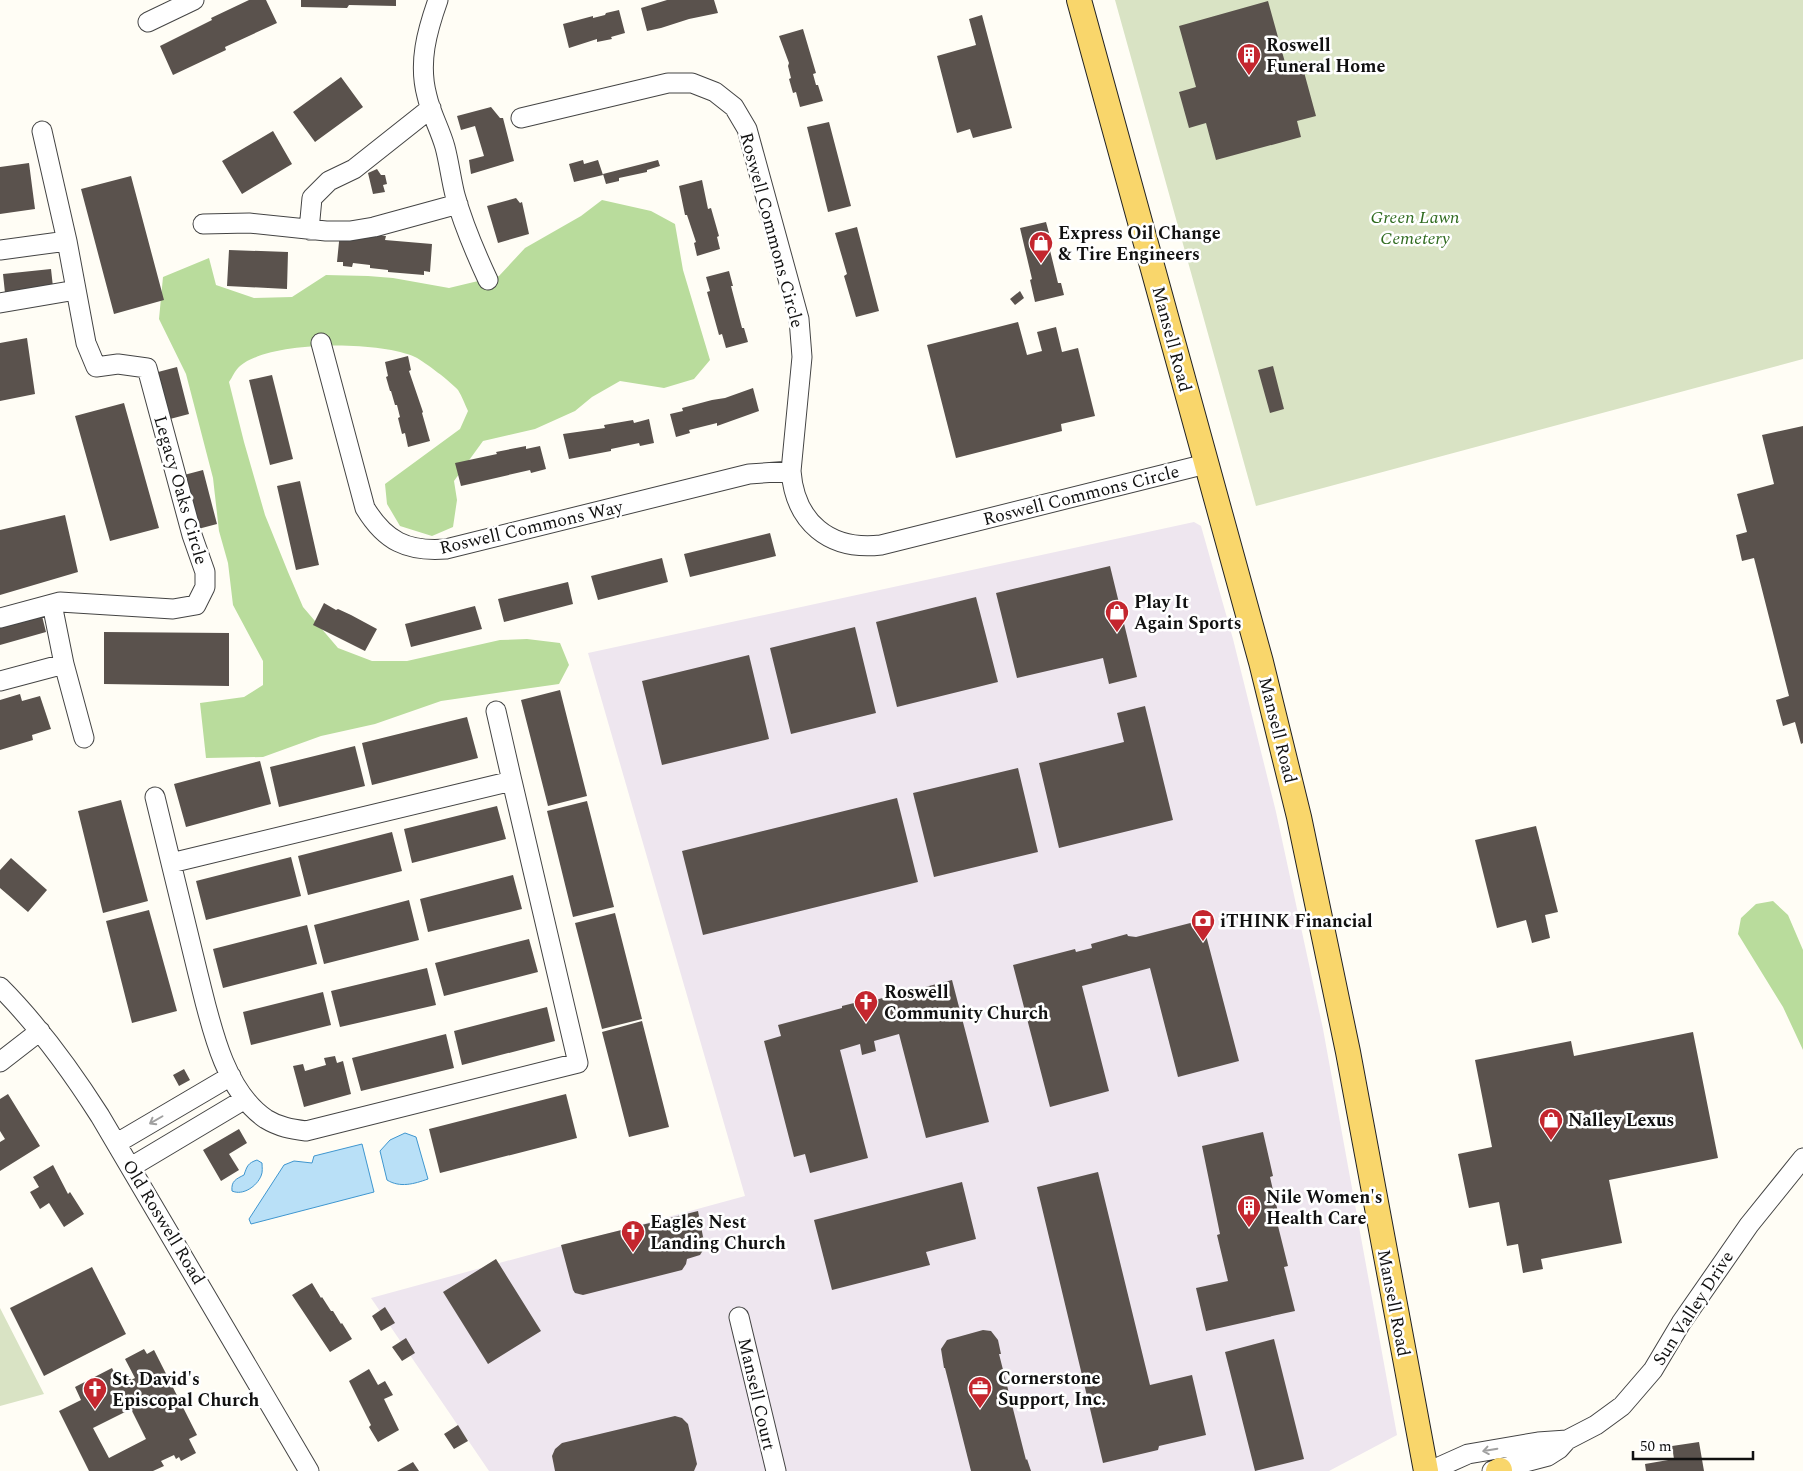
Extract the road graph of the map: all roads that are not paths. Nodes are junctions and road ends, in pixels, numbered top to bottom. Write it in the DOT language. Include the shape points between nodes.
graph roads {
  1 [pos="194,0"];
  2 [pos="438,0"];
  3 [pos="1078,0"];
  4 [pos="148,22"];
  5 [pos="431,108"];
  6 [pos="520,118"];
  7 [pos="42,131"];
  8 [pos="458,204"];
  9 [pos="203,224"];
  10 [pos="309,230"];
  11 [pos="67,241"];
  12 [pos="0,250"];
  13 [pos="488,280"];
  14 [pos="76,290"];
  15 [pos="0,303"];
  16 [pos="321,343"];
  17 [pos="1206,464"];
  18 [pos="791,470"];
  19 [pos="52,604"];
  20 [pos="0,618"];
  21 [pos="64,664"];
  22 [pos="0,681"];
  23 [pos="496,710"];
  24 [pos="84,738"];
  25 [pos="512,781"];
  26 [pos="155,797"];
  27 [pos="171,864"];
  28 [pos="0,987"];
  29 [pos="40,1031"];
  30 [pos="0,1062"];
  31 [pos="231,1076"];
  32 [pos="195,1098"];
  33 [pos="245,1098"];
  34 [pos="208,1120"];
  35 [pos="116,1143"];
  36 [pos="1803,1158"];
  37 [pos="131,1166"];
  38 [pos="739,1317"];
  39 [pos="1567,1440"];
  40 [pos="309,1471"];
  41 [pos="776,1471"];
  42 [pos="1426,1471"];
  43 [pos="1430,1471"];
  44 [pos="1496,1471"];
  1 -- 4 [label="street"];
  2 -- 5 [label="street" via="424,48 424,71"];
  3 -- 17 [label="main road, Mansell Road"];
  5 -- 8 [label="street"];
  5 -- 10 [label="street" via="354,169 329,181 312,198"];
  6 -- 18 [label="street, Roswell Commons Circle" via="668,83 692,83 715,92 734,107 747,129 799,318 802,357"];
  7 -- 11 [label="street, Legacy Oaks Circle"];
  8 -- 10 [label="street" via="374,227 350,231"];
  8 -- 13 [label="street"];
  9 -- 10 [label="street" via="249,223"];
  11 -- 12 [label="street"];
  11 -- 14 [label="street, Legacy Oaks Circle"];
  14 -- 15 [label="street"];
  14 -- 19 [label="street, Legacy Oaks Circle" via="86,343 96,367 118,364 148,368 192,535 205,572 205,587 196,605 173,608"];
  16 -- 18 [label="street, Roswell Commons Way" via="365,508 385,534 412,548 446,549 749,474"];
  17 -- 18 [label="street, Roswell Commons Circle" via="866,547 836,541 812,525 796,500"];
  17 -- 42 [label="main road, Mansell Road" via="1261,662 1303,834 1348,1052"];
  19 -- 20 [label="street, Legacy Oaks Circle"];
  19 -- 21 [label="street"];
  21 -- 22 [label="street"];
  21 -- 24 [label="street"];
  23 -- 25 [label="street"];
  25 -- 27 [label="street"];
  25 -- 33 [label="street" via="578,1063 306,1131 285,1128 266,1119"];
  26 -- 27 [label="street"];
  27 -- 31 [label="street" via="213,1034"];
  28 -- 29 [label="street, Old Roswell Road"];
  29 -- 30 [label="street"];
  29 -- 35 [label="street, Old Roswell Road" via="69,1067"];
  31 -- 32 [label="street"];
  31 -- 33 [label="street"];
  32 -- 34 [label="street"];
  32 -- 35 [label="street, one-way"];
  33 -- 34 [label="street"];
  34 -- 37 [label="street"];
  35 -- 37 [label="street, Old Roswell Road"];
  36 -- 39 [label="street, Sun Valley Drive" via="1719,1266 1635,1393 1596,1425"];
  37 -- 40 [label="street, Old Roswell Road"];
  38 -- 41 [label="street, Mansell Court"];
  39 -- 43 [label="street, Sun Valley Drive, one-way" via="1468,1454"];
  39 -- 44 [label="street, Sun Valley Drive" via="1548,1456"];
}
